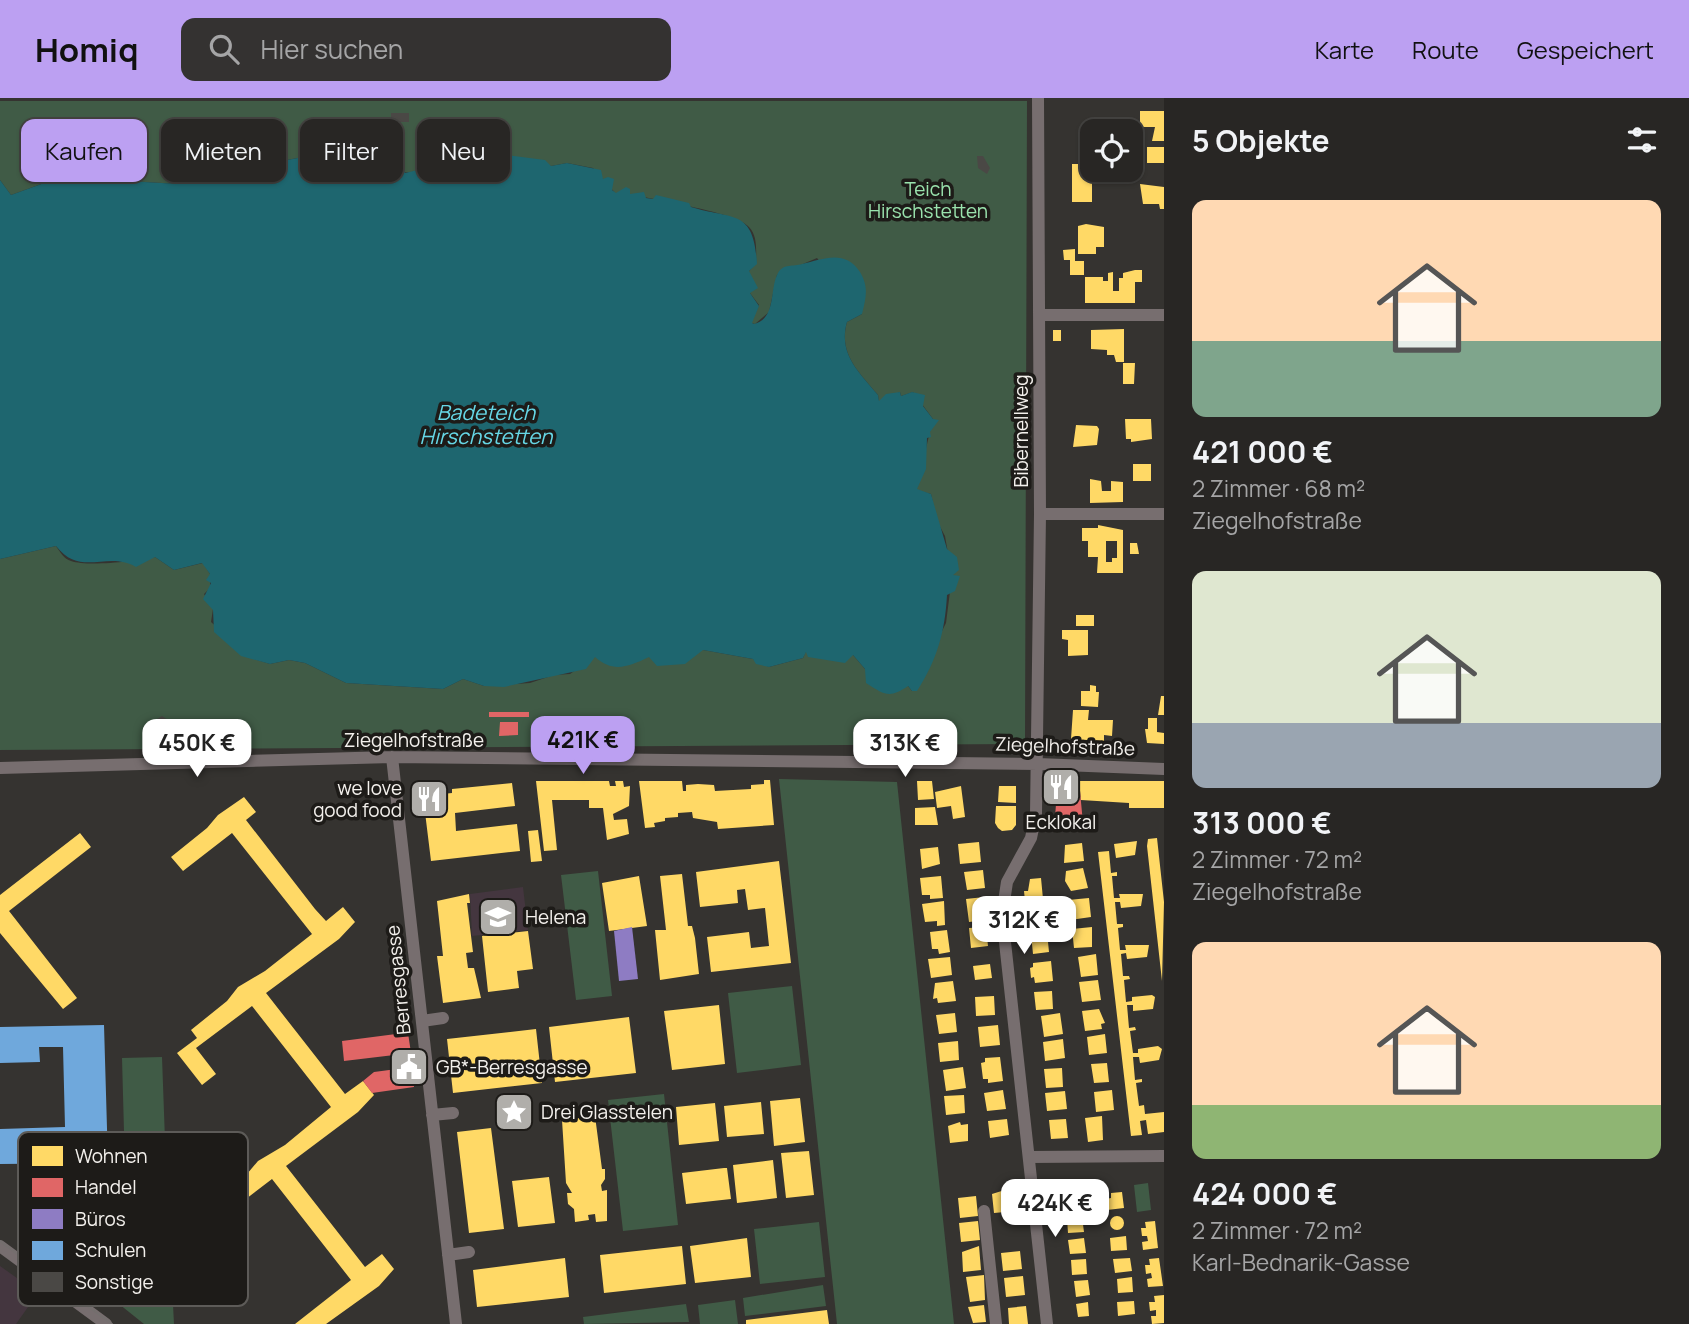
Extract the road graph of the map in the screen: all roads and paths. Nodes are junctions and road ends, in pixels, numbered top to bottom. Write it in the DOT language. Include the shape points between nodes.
graph roads {
  1 [pos="1038,98"];
  2 [pos="1039,315"];
  3 [pos="1164,315"];
  4 [pos="1040,514"];
  5 [pos="1164,514"];
  6 [pos="393,757"];
  7 [pos="515,759"];
  8 [pos="1038,764"];
  9 [pos="0,768"];
  10 [pos="1164,769"];
  11 [pos="517,774"];
  12 [pos="443,1018"];
  13 [pos="422,1021"];
  14 [pos="453,1113"];
  15 [pos="432,1115"];
  16 [pos="1164,1156"];
  17 [pos="1030,1157"];
  18 [pos="984,1211"];
  19 [pos="0,1246"];
  20 [pos="469,1252"];
  21 [pos="448,1255"];
  22 [pos="18,1259"];
  23 [pos="82,1306"];
  24 [pos="106,1324"];
  25 [pos="456,1324"];
  26 [pos="996,1324"];
  27 [pos="1047,1324"];
  1 -- 2 [label="street, Bibernellweg"];
  2 -- 3 [label="street"];
  2 -- 4 [label="street, Bibernellweg"];
  4 -- 5 [label="street"];
  4 -- 8 [label="street, Bibernellweg"];
  6 -- 7 [label="street, Ziegelhofstraße"];
  6 -- 9 [label="street, Ziegelhofstraße"];
  6 -- 13 [label="street, Berresgasse"];
  7 -- 8 [label="street, Ziegelhofstraße" via="630,767"];
  7 -- 11 [label="street"];
  8 -- 10 [label="street, Ziegelhofstraße"];
  8 -- 17 [label="street, Bibernellweg" via="1035,827 1007,882 1002,915"];
  12 -- 13 [label="street"];
  13 -- 15 [label="street, Berresgasse"];
  14 -- 15 [label="street"];
  15 -- 21 [label="street, Berresgasse"];
  16 -- 17 [label="street"];
  17 -- 27 [label="street, Bibernellweg"];
  18 -- 26 [label="street"];
  19 -- 22 [label="street"];
  20 -- 21 [label="street"];
  21 -- 25 [label="street, Berresgasse"];
  23 -- 24 [label="street"];
}
